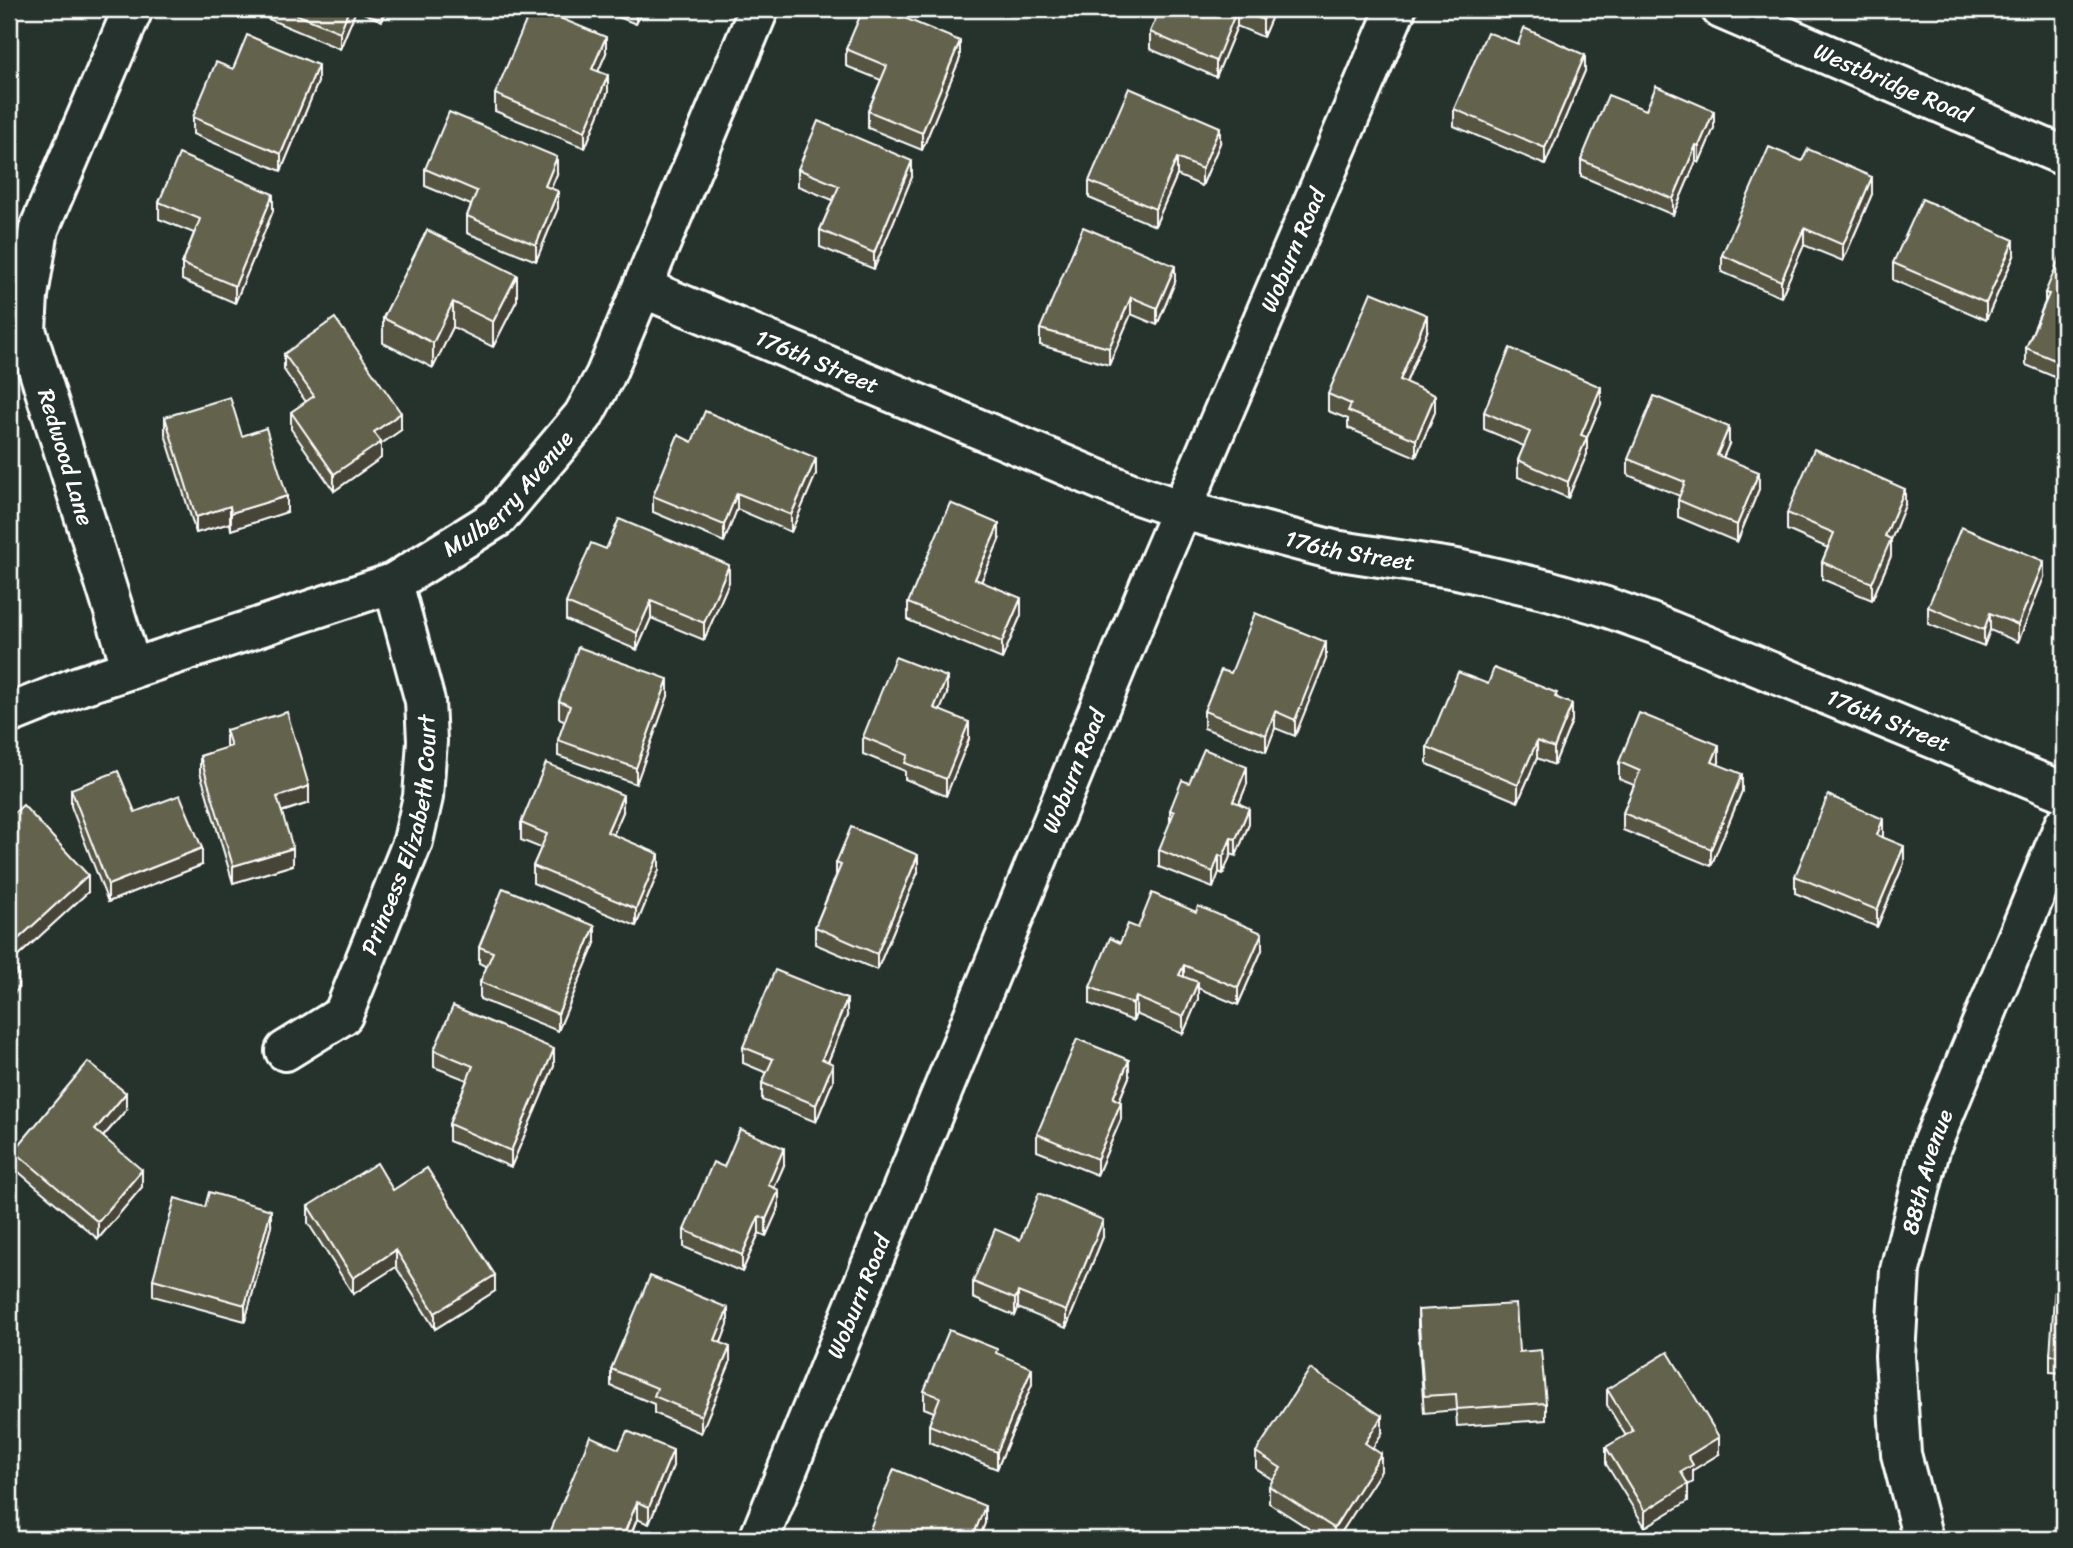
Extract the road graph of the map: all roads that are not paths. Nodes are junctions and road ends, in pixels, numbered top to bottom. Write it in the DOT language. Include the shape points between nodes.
graph roads {
  1 [pos="133,9"];
  2 [pos="759,9"];
  3 [pos="1396,9"];
  4 [pos="1721,9"];
  5 [pos="2064,156"];
  6 [pos="643,288"];
  7 [pos="18,295"];
  8 [pos="1182,510"];
  9 [pos="393,583"];
  10 [pos="132,669"];
  11 [pos="9,715"];
  12 [pos="2064,792"];
  13 [pos="2064,825"];
  14 [pos="285,1051"];
  15 [pos="759,1539"];
  16 [pos="1923,1539"];
  1 -- 7 [label="street, Redwood Lane" via="39,229"];
  2 -- 6 [label="street, Mulberry Avenue"];
  3 -- 8 [label="street, Woburn Road"];
  4 -- 5 [label="street, Westbridge Road"];
  6 -- 8 [label="street, 176th Street" via="1129,492"];
  6 -- 9 [label="street, Mulberry Avenue" via="605,376 583,415 547,460 497,518"];
  7 -- 10 [label="street, Redwood Lane"];
  8 -- 12 [label="street, 176th Street" via="1334,550 1457,569 1604,606"];
  8 -- 15 [label="street, Woburn Road"];
  9 -- 10 [label="street, Mulberry Avenue"];
  9 -- 14 [label="street, Princess Elizabeth Court" via="425,701 423,797 413,841 342,1015"];
  10 -- 11 [label="street, Mulberry Avenue"];
  13 -- 16 [label="street, 88th Avenue" via="1931,1146 1900,1270 1895,1356 1901,1454"];
}
